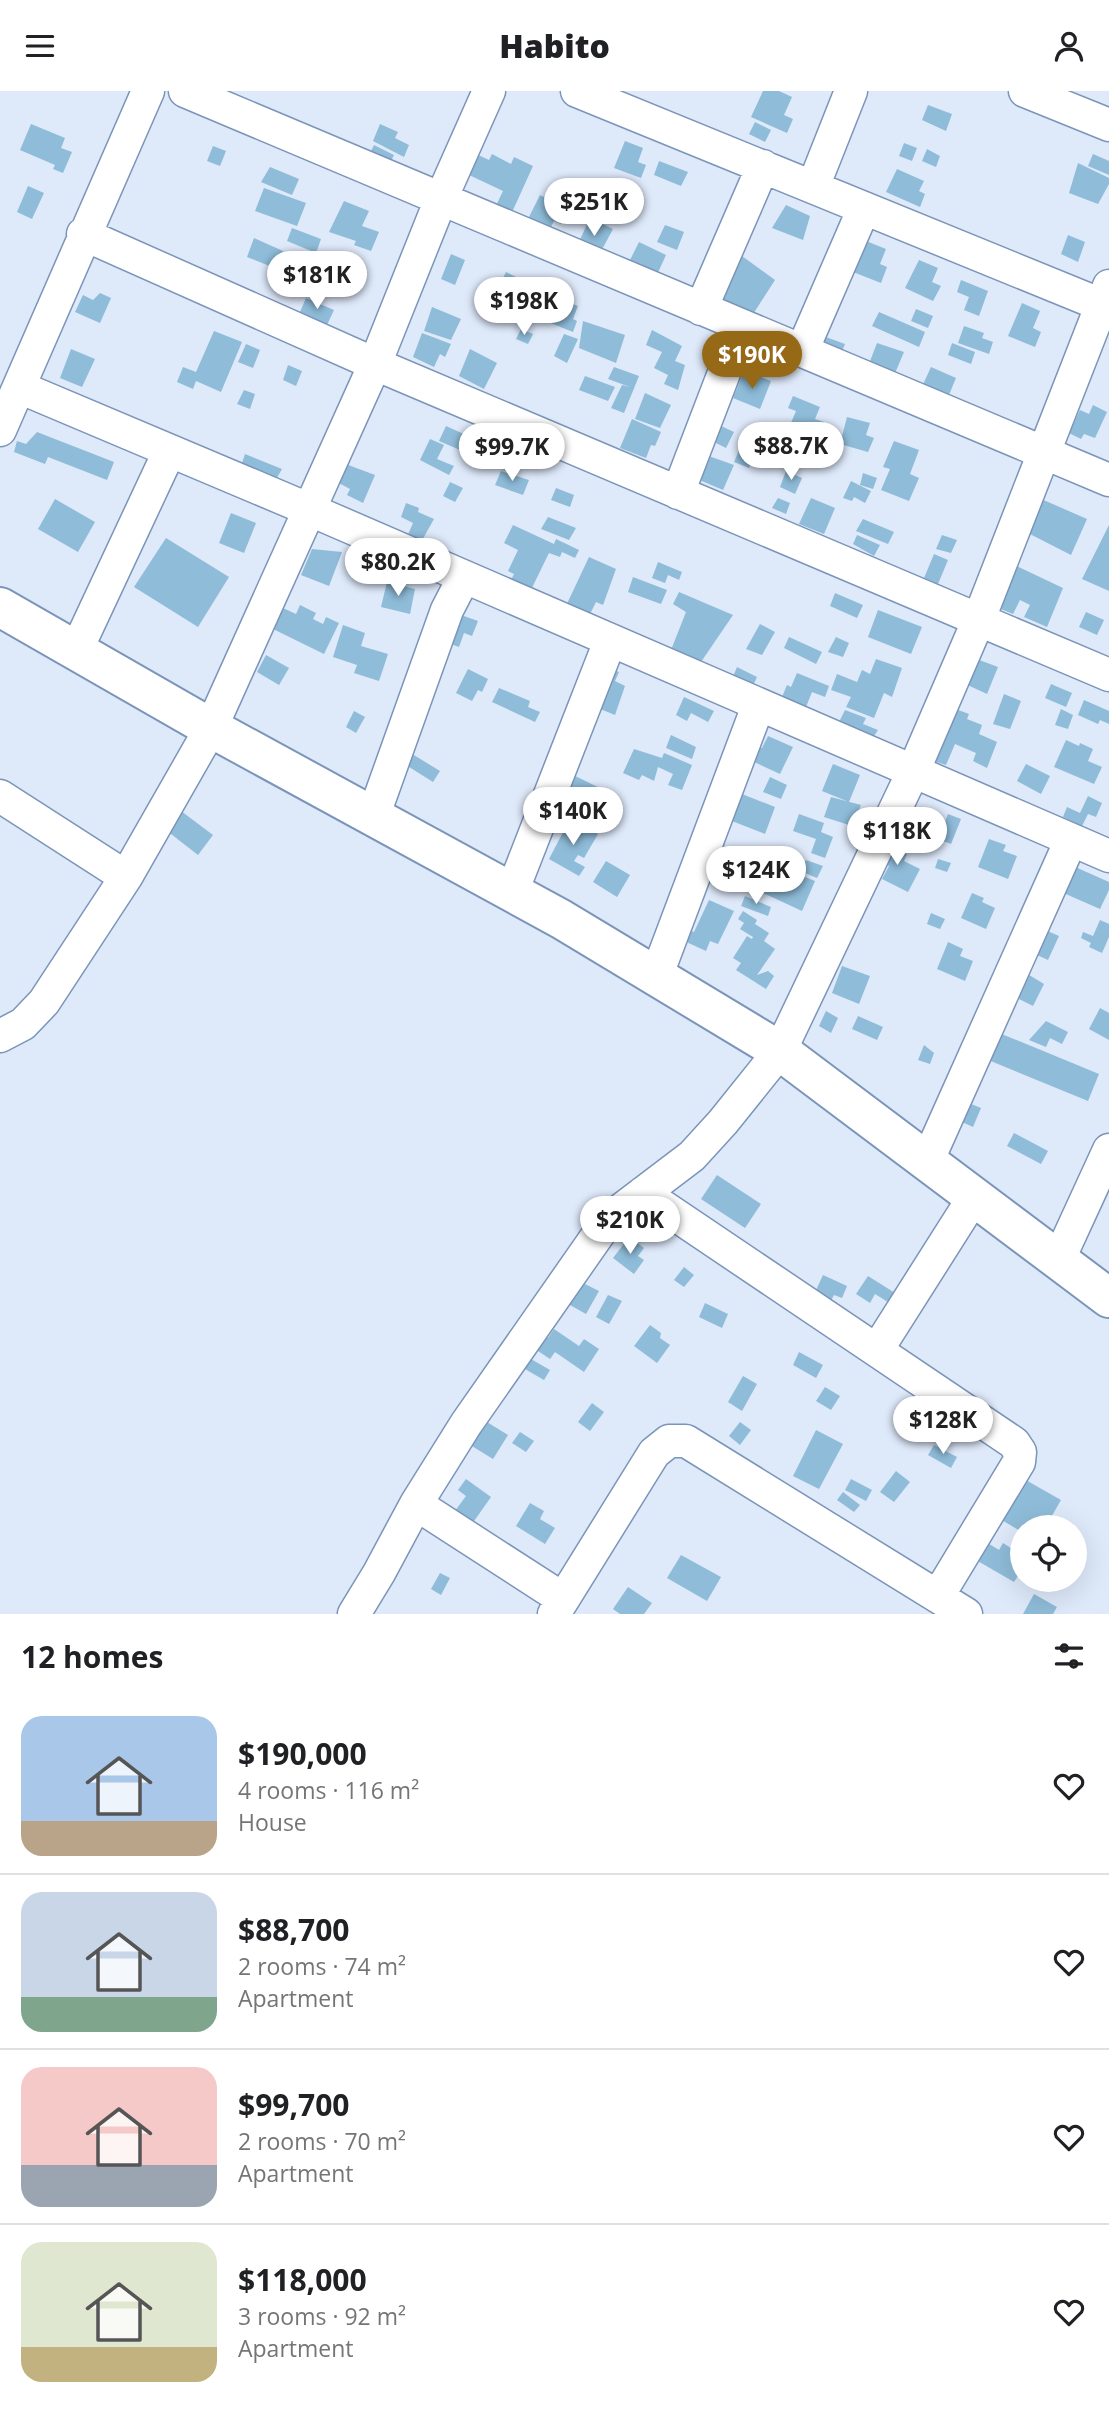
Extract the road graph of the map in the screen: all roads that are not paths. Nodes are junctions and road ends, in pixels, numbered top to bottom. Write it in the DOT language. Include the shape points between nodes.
graph roads {
  1 [pos="148,91"];
  2 [pos="185,91"];
  3 [pos="489,91"];
  4 [pos="577,91"];
  5 [pos="851,91"];
  6 [pos="1025,91"];
  7 [pos="1109,125"];
  8 [pos="763,166"];
  9 [pos="813,187"];
  10 [pos="441,199"];
  11 [pos="864,208"];
  12 [pos="83,234"];
  13 [pos="1106,300"];
  14 [pos="701,309"];
  15 [pos="742,326"];
  16 [pos="802,351"];
  17 [pos="375,365"];
  18 [pos="19,387"];
  19 [pos="0,430"];
  20 [pos="169,452"];
  21 [pos="1042,452"];
  22 [pos="1109,480"];
  23 [pos="678,493"];
  24 [pos="308,509"];
  25 [pos="464,577"];
  26 [pos="0,607"];
  27 [pos="979,619"];
  28 [pos="610,641"];
  29 [pos="76,651"];
  30 [pos="1109,675"];
  31 [pos="758,706"];
  32 [pos="211,728"];
  33 [pos="913,772"];
  34 [pos="0,796"];
  35 [pos="373,817"];
  36 [pos="1071,840"];
  37 [pos="1109,856"];
  38 [pos="126,877"];
  39 [pos="512,893"];
  40 [pos="656,977"];
  41 [pos="0,1036"];
  42 [pos="780,1051"];
  43 [pos="1109,1150"];
  44 [pos="927,1162"];
  45 [pos="643,1193"];
  46 [pos="974,1197"];
  47 [pos="1058,1261"];
  48 [pos="1109,1298"];
  49 [pos="877,1350"];
  50 [pos="416,1504"];
  51 [pos="937,1596"];
  52 [pos="559,1607"];
  53 [pos="354,1614"];
  54 [pos="966,1614"];
  1 -- 12 [label="street"];
  2 -- 10 [label="street"];
  3 -- 10 [label="street"];
  4 -- 8 [label="street"];
  5 -- 9 [label="street"];
  6 -- 7 [label="street"];
  8 -- 9 [label="street"];
  8 -- 14 [label="street"];
  9 -- 11 [label="street"];
  10 -- 14 [label="street"];
  10 -- 17 [label="street"];
  11 -- 13 [label="street"];
  11 -- 16 [label="street"];
  12 -- 17 [label="street"];
  12 -- 18 [label="street"];
  13 -- 21 [label="street"];
  14 -- 15 [label="street"];
  15 -- 16 [label="street"];
  15 -- 23 [label="street"];
  16 -- 21 [label="street"];
  17 -- 23 [label="street"];
  17 -- 24 [label="street"];
  18 -- 19 [label="street"];
  18 -- 20 [label="street"];
  20 -- 24 [label="street"];
  20 -- 29 [label="street"];
  21 -- 22 [label="street"];
  21 -- 27 [label="street"];
  23 -- 27 [label="street"];
  24 -- 25 [label="street"];
  24 -- 32 [label="street"];
  25 -- 28 [label="street"];
  25 -- 35 [label="street" via="447,610"];
  26 -- 29 [label="street"];
  27 -- 30 [label="street"];
  27 -- 33 [label="street"];
  28 -- 31 [label="street"];
  28 -- 39 [label="street"];
  29 -- 32 [label="street"];
  31 -- 33 [label="street"];
  31 -- 40 [label="street"];
  32 -- 35 [label="street"];
  32 -- 38 [label="street"];
  33 -- 36 [label="street"];
  33 -- 42 [label="street"];
  34 -- 38 [label="street"];
  35 -- 39 [label="street"];
  36 -- 37 [label="street"];
  36 -- 44 [label="street"];
  38 -- 41 [label="street" via="44,1002 23,1024"];
  39 -- 40 [label="street"];
  40 -- 42 [label="street"];
  42 -- 44 [label="street"];
  42 -- 45 [label="street" via="692,1156"];
  43 -- 47 [label="street"];
  44 -- 46 [label="street"];
  45 -- 49 [label="street"];
  45 -- 50 [label="street" via="610,1219 466,1424"];
  46 -- 47 [label="street"];
  46 -- 49 [label="street"];
  47 -- 48 [label="street"];
  49 -- 51 [label="street" via="1014,1443 1020,1452 1019,1462"];
  50 -- 52 [label="street"];
  50 -- 53 [label="street"];
  51 -- 52 [label="street" via="686,1441 669,1441 654,1453"];
  51 -- 54 [label="street"];
}
